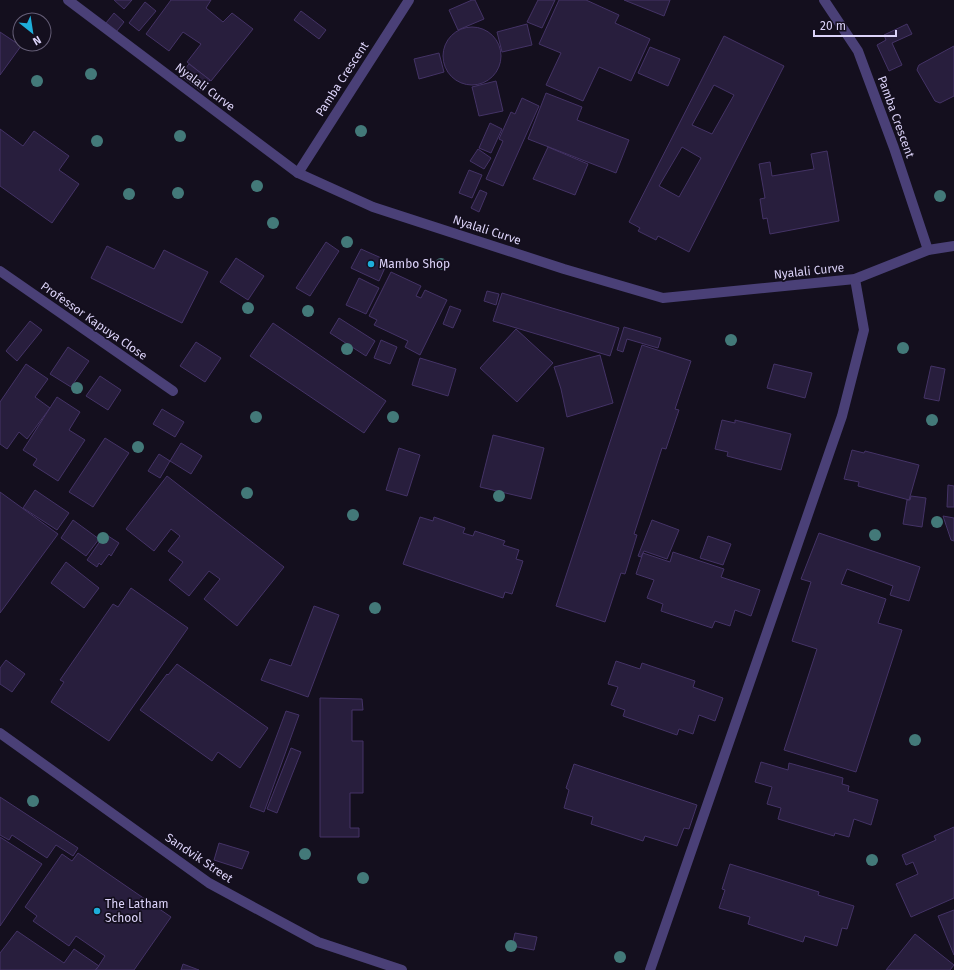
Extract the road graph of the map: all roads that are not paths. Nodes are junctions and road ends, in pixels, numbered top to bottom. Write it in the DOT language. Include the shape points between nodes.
graph roads {
  1 [pos="68,0"];
  2 [pos="409,0"];
  3 [pos="824,0"];
  4 [pos="298,173"];
  5 [pos="954,246"];
  6 [pos="928,250"];
  7 [pos="0,271"];
  8 [pos="855,279"];
  9 [pos="173,391"];
  10 [pos="0,733"];
  11 [pos="402,970"];
  12 [pos="650,970"];
  1 -- 4 [label="street, Nyalali Curve"];
  2 -- 4 [label="street, Pamba Crescent"];
  3 -- 6 [label="street, Pamba Crescent" via="858,51"];
  4 -- 8 [label="street, Nyalali Curve" via="373,207 663,298"];
  5 -- 6 [label="street, Nyalali Curve"];
  6 -- 8 [label="street, Nyalali Curve"];
  7 -- 9 [label="street, Professor Kapuya Close"];
  8 -- 12 [label="street" via="864,330 842,416"];
  10 -- 11 [label="street, Sandvik Street" via="208,883 318,942"];
}
